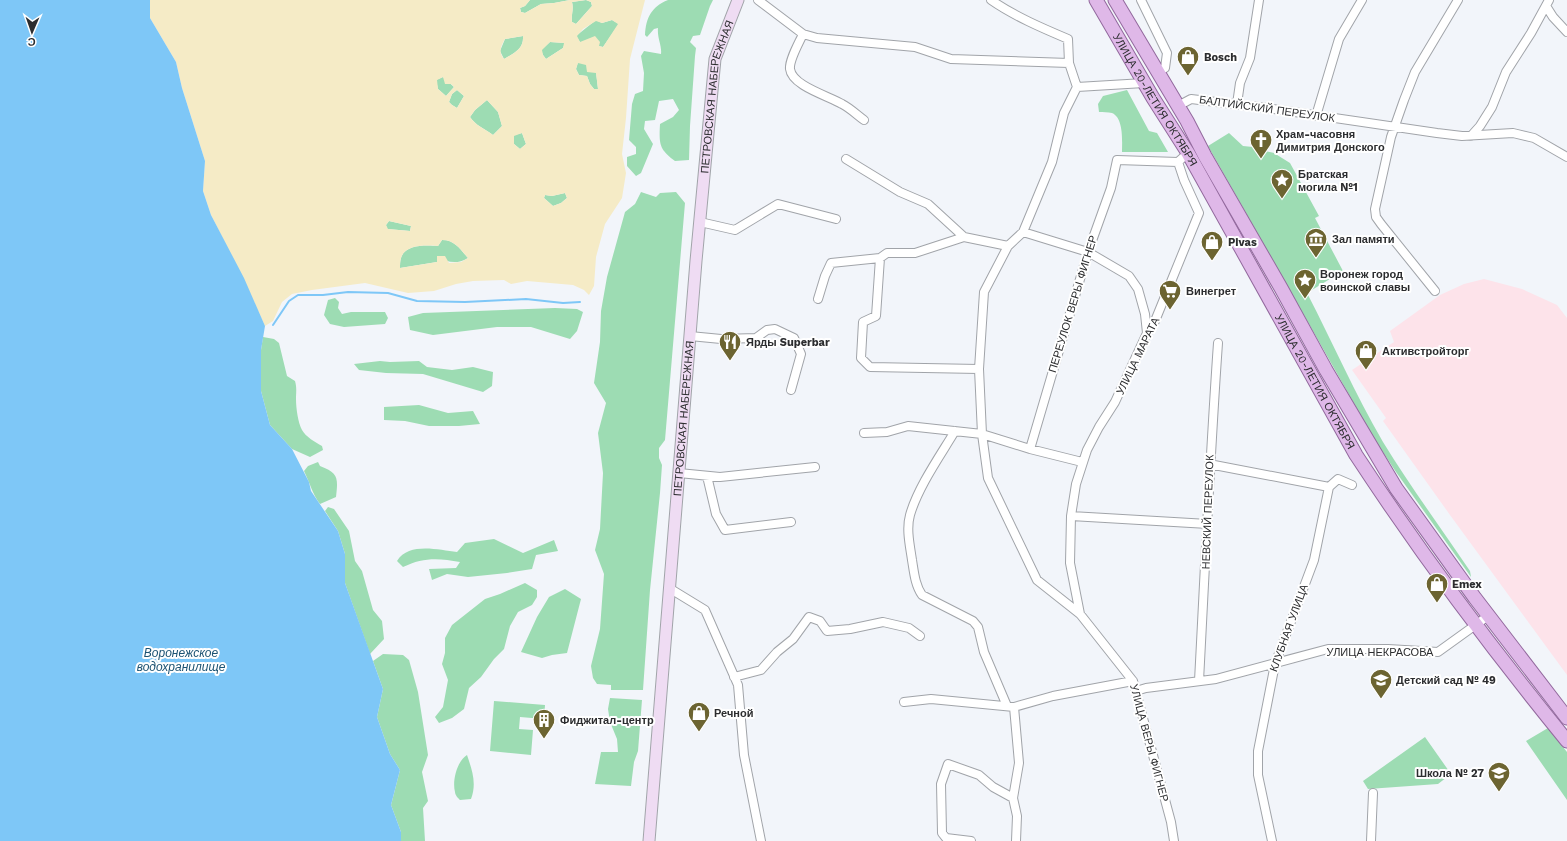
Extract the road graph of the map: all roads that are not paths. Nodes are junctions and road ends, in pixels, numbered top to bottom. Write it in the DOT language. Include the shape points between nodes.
graph roads {
  1 [pos="738,0"];
  2 [pos="758,0"];
  3 [pos="991,0"];
  4 [pos="1096,0"];
  5 [pos="1115,0"];
  6 [pos="1141,0"];
  7 [pos="1259,0"];
  8 [pos="1362,0"];
  9 [pos="1458,0"];
  10 [pos="1547,3"];
  11 [pos="1567,32"];
  12 [pos="803,34"];
  13 [pos="1069,63"];
  14 [pos="1158,72"];
  15 [pos="1144,83"];
  16 [pos="1077,88"];
  17 [pos="1237,104"];
  18 [pos="1178,106"];
  19 [pos="1316,116"];
  20 [pos="864,120"];
  21 [pos="1395,128"];
  22 [pos="1471,136"];
  23 [pos="1567,157"];
  24 [pos="1183,158"];
  25 [pos="846,159"];
  26 [pos="836,219"];
  27 [pos="700,222"];
  28 [pos="1023,232"];
  29 [pos="964,237"];
  30 [pos="1008,246"];
  31 [pos="1088,252"];
  32 [pos="880,258"];
  33 [pos="1435,290"];
  34 [pos="818,299"];
  35 [pos="1147,333"];
  36 [pos="690,336"];
  37 [pos="1218,343"];
  38 [pos="979,369"];
  39 [pos="791,390"];
  40 [pos="955,431"];
  41 [pos="864,433"];
  42 [pos="982,434"];
  43 [pos="1030,449"];
  44 [pos="1082,462"];
  45 [pos="1209,464"];
  46 [pos="815,467"];
  47 [pos="679,473"];
  48 [pos="707,476"];
  49 [pos="1352,485"];
  50 [pos="1329,487"];
  51 [pos="1071,516"];
  52 [pos="791,522"];
  53 [pos="1208,524"];
  54 [pos="669,588"];
  55 [pos="1080,614"];
  56 [pos="1488,616"];
  57 [pos="1476,625"];
  58 [pos="920,636"];
  59 [pos="1275,664"];
  60 [pos="734,677"];
  61 [pos="1133,681"];
  62 [pos="1199,681"];
  63 [pos="1136,691"];
  64 [pos="904,702"];
  65 [pos="1010,706"];
  66 [pos="1567,718"];
  67 [pos="1567,741"];
  68 [pos="1373,793"];
  69 [pos="1013,798"];
  70 [pos="649,841"];
  71 [pos="761,841"];
  72 [pos="971,841"];
  73 [pos="1016,841"];
  74 [pos="1174,841"];
  75 [pos="1272,841"];
  76 [pos="1371,841"];
  1 -- 27 [label="main road, ПЕТРОВСКАЯ НАБЕРЕЖНАЯ" via="715,59"];
  2 -- 12 [label="street"];
  3 -- 13 [label="street" via="1068,39"];
  4 -- 15 [label="main road, УЛИЦА 20-ЛЕТИЯ ОКТЯБРЯ"];
  5 -- 14 [label="main road, УЛИЦА 20-ЛЕТИЯ ОКТЯБРЯ"];
  6 -- 14 [label="street, УЛИЦА 20-ЛЕТИЯ ОКТЯБРЯ" via="1167,53 1165,68"];
  7 -- 17 [label="street" via="1250,58 1240,83"];
  8 -- 19 [label="street" via="1339,39"];
  9 -- 21 [label="street" via="1415,72"];
  10 -- 11 [label="street"];
  10 -- 22 [label="street" via="1506,72 1492,107"];
  12 -- 13 [label="street" via="817,38 915,48 951,59"];
  12 -- 20 [label="street" via="793,54 790,68 794,77 810,89 843,104"];
  13 -- 16 [label="street"];
  14 -- 18 [label="main road, УЛИЦА 20-ЛЕТИЯ ОКТЯБРЯ"];
  15 -- 16 [label="street"];
  15 -- 24 [label="main road, УЛИЦА 20-ЛЕТИЯ ОКТЯБРЯ"];
  16 -- 28 [label="street, УЛИЦА ВЕРЫ ФИГНЕР" via="1064,113 1052,162"];
  17 -- 18 [label="street, БАЛТИЙСКИЙ ПЕРЕУЛОК" via="1191,99"];
  17 -- 19 [label="street, БАЛТИЙСКИЙ ПЕРЕУЛОК"];
  18 -- 56 [label="main road, УЛИЦА 20-ЛЕТИЯ ОКТЯБРЯ" via="1371,447 1396,488"];
  19 -- 21 [label="street, БАЛТИЙСКИЙ ПЕРЕУЛОК"];
  21 -- 22 [label="street, БАЛТИЙСКИЙ ПЕРЕУЛОК"];
  21 -- 33 [label="street" via="1375,209 1376,217"];
  22 -- 23 [label="street, БАЛТИЙСКИЙ ПЕРЕУЛОК" via="1513,133 1524,135"];
  24 -- 31 [label="street, ПЕРЕУЛОК ВЕРЫ ФИГНЕР" via="1117,160 1111,188"];
  24 -- 35 [label="street, УЛИЦА МАРАТА" via="1184,180 1200,213 1155,321"];
  24 -- 57 [label="main road, УЛИЦА 20-ЛЕТИЯ ОКТЯБРЯ" via="1356,455"];
  25 -- 29 [label="street" via="900,192 928,204"];
  26 -- 27 [label="street" via="778,204 735,230"];
  27 -- 36 [label="main road, ПЕТРОВСКАЯ НАБЕРЕЖНАЯ"];
  28 -- 30 [label="street, УЛИЦА ВЕРЫ ФИГНЕР"];
  28 -- 31 [label="street"];
  29 -- 30 [label="street"];
  29 -- 32 [label="street" via="914,253 888,253"];
  30 -- 38 [label="street, УЛИЦА ВЕРЫ ФИГНЕР" via="984,292"];
  31 -- 35 [label="street" via="1129,276 1138,289"];
  31 -- 43 [label="street, ПЕРЕУЛОК ВЕРЫ ФИГНЕР"];
  32 -- 34 [label="street" via="831,263"];
  32 -- 38 [label="street" via="876,316 863,322 862,358 870,367"];
  35 -- 44 [label="street, УЛИЦА МАРАТА" via="1116,402 1099,427"];
  36 -- 39 [label="street" via="721,339 756,338 768,330 775,329 794,338 801,354"];
  36 -- 47 [label="main road, ПЕТРОВСКАЯ НАБЕРЕЖНАЯ"];
  37 -- 45 [label="street, НЕВСКИЙ ПЕРЕУЛОК"];
  38 -- 42 [label="street, УЛИЦА ВЕРЫ ФИГНЕР"];
  40 -- 41 [label="street" via="908,426 887,432"];
  40 -- 42 [label="street"];
  40 -- 65 [label="street" via="917,497 910,516 909,541 914,575 922,595 978,626 984,652"];
  42 -- 43 [label="street"];
  42 -- 55 [label="street, УЛИЦА ВЕРЫ ФИГНЕР" via="988,478 1037,580"];
  43 -- 44 [label="street"];
  44 -- 51 [label="street, УЛИЦА МАРАТА"];
  45 -- 50 [label="street"];
  45 -- 53 [label="street, НЕВСКИЙ ПЕРЕУЛОК"];
  46 -- 48 [label="street" via="720,477"];
  47 -- 48 [label="street"];
  47 -- 54 [label="main road, ПЕТРОВСКАЯ НАБЕРЕЖНАЯ"];
  48 -- 52 [label="street" via="716,514 725,530"];
  49 -- 50 [label="street" via="1338,479"];
  50 -- 59 [label="street, КЛУБНАЯ УЛИЦА" via="1314,560"];
  51 -- 53 [label="street"];
  51 -- 55 [label="street, УЛИЦА МАРАТА" via="1070,563"];
  53 -- 62 [label="street, НЕВСКИЙ ПЕРЕУЛОК"];
  54 -- 60 [label="street" via="705,610"];
  54 -- 70 [label="main road, ПЕТРОВСКАЯ НАБЕРЕЖНАЯ"];
  55 -- 61 [label="street, УЛИЦА ВЕРЫ ФИГНЕР"];
  56 -- 57 [label="street, УЛИЦА НЕКРАСОВА"];
  56 -- 66 [label="main road, УЛИЦА 20-ЛЕТИЯ ОКТЯБРЯ"];
  57 -- 59 [label="street, УЛИЦА НЕКРАСОВА" via="1438,652 1328,649"];
  57 -- 67 [label="main road, УЛИЦА 20-ЛЕТИЯ ОКТЯБРЯ"];
  58 -- 60 [label="street" via="909,628 883,622 850,630 827,631 820,621 810,617 793,639 761,670"];
  59 -- 62 [label="street, УЛИЦА НЕКРАСОВА"];
  59 -- 75 [label="street, КЛУБНАЯ УЛИЦА" via="1258,757 1258,775"];
  60 -- 71 [label="street" via="738,685 744,755"];
  61 -- 63 [label="street, УЛИЦА ВЕРЫ ФИГНЕР"];
  61 -- 65 [label="street"];
  62 -- 63 [label="street, УЛИЦА НЕКРАСОВА"];
  63 -- 74 [label="street, УЛИЦА ВЕРЫ ФИГНЕР"];
  64 -- 65 [label="street" via="931,699"];
  65 -- 69 [label="street" via="1019,763"];
  68 -- 76 [label="street"];
  69 -- 72 [label="street" via="993,787 979,775 948,764 941,784 942,833 946,838"];
  69 -- 73 [label="street" via="1017,816"];
}
